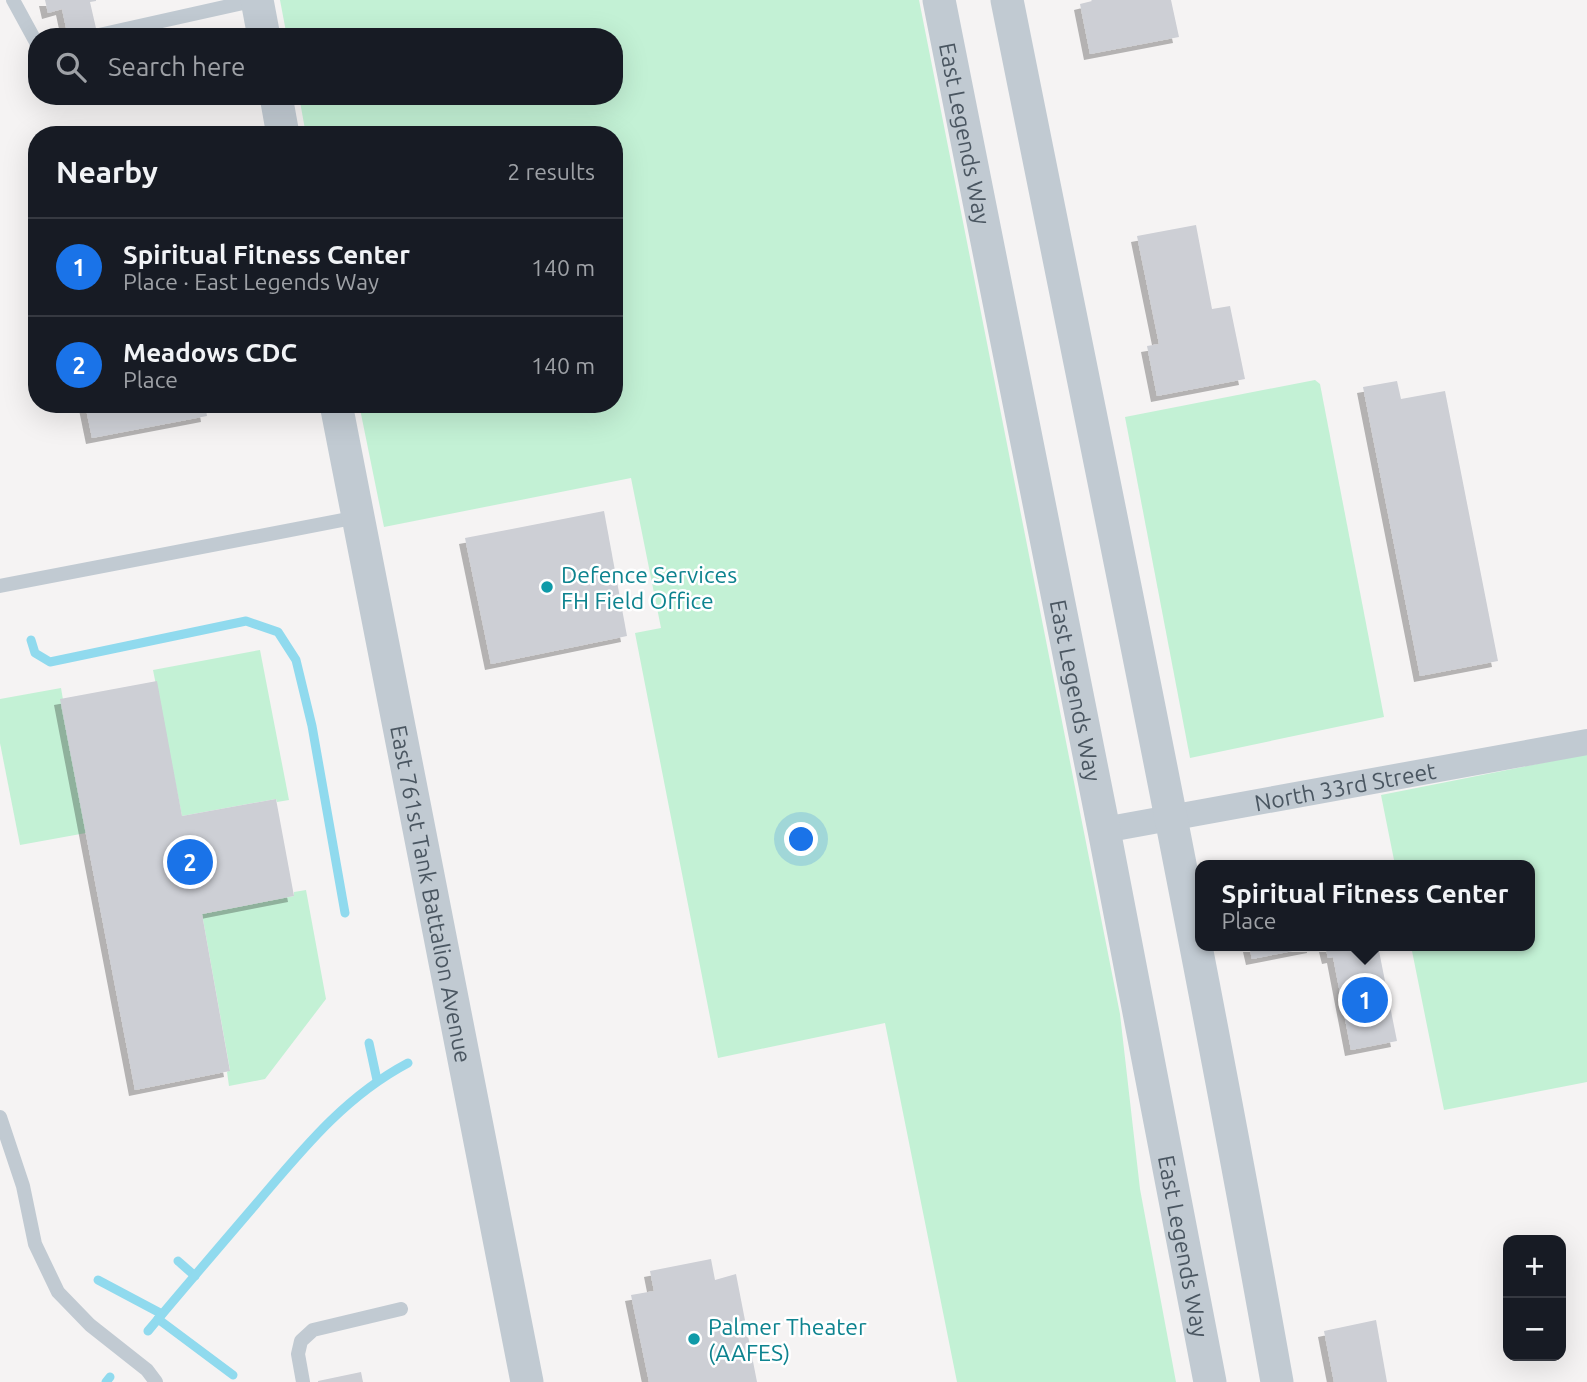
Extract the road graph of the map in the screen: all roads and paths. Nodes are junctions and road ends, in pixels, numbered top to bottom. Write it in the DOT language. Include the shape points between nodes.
graph roads {
  1 [pos="13,0"];
  2 [pos="256,0"];
  3 [pos="939,0"];
  4 [pos="1007,0"];
  5 [pos="28,28"];
  6 [pos="130,28"];
  7 [pos="262,28"];
  8 [pos="278,105"];
  9 [pos="281,126"];
  10 [pos="338,413"];
  11 [pos="358,517"];
  12 [pos="0,586"];
  13 [pos="1587,742"];
  14 [pos="1171,818"];
  15 [pos="1104,830"];
  16 [pos="1195,942"];
  17 [pos="1197,951"];
  18 [pos="0,1117"];
  19 [pos="401,1309"];
  20 [pos="156,1382"];
  21 [pos="303,1382"];
  22 [pos="527,1382"];
  23 [pos="1210,1382"];
  24 [pos="1278,1382"];
  1 -- 5 [label="lane"];
  2 -- 6 [label="lane"];
  2 -- 7 [label="street"];
  3 -- 15 [label="street, East Legends Way"];
  4 -- 14 [label="street"];
  8 -- 9 [label="street"];
  10 -- 11 [label="street, East 761st Tank Battalion Avenue"];
  11 -- 12 [label="lane"];
  11 -- 22 [label="street, East 761st Tank Battalion Avenue"];
  13 -- 14 [label="street, North 33rd Street"];
  14 -- 15 [label="street, North 33rd Street"];
  14 -- 16 [label="street"];
  15 -- 23 [label="street, East Legends Way"];
  17 -- 24 [label="street"];
  18 -- 20 [label="lane" via="23,1186 35,1244 58,1292"];
  19 -- 21 [label="lane" via="313,1330 301,1341 298,1353"];
}
